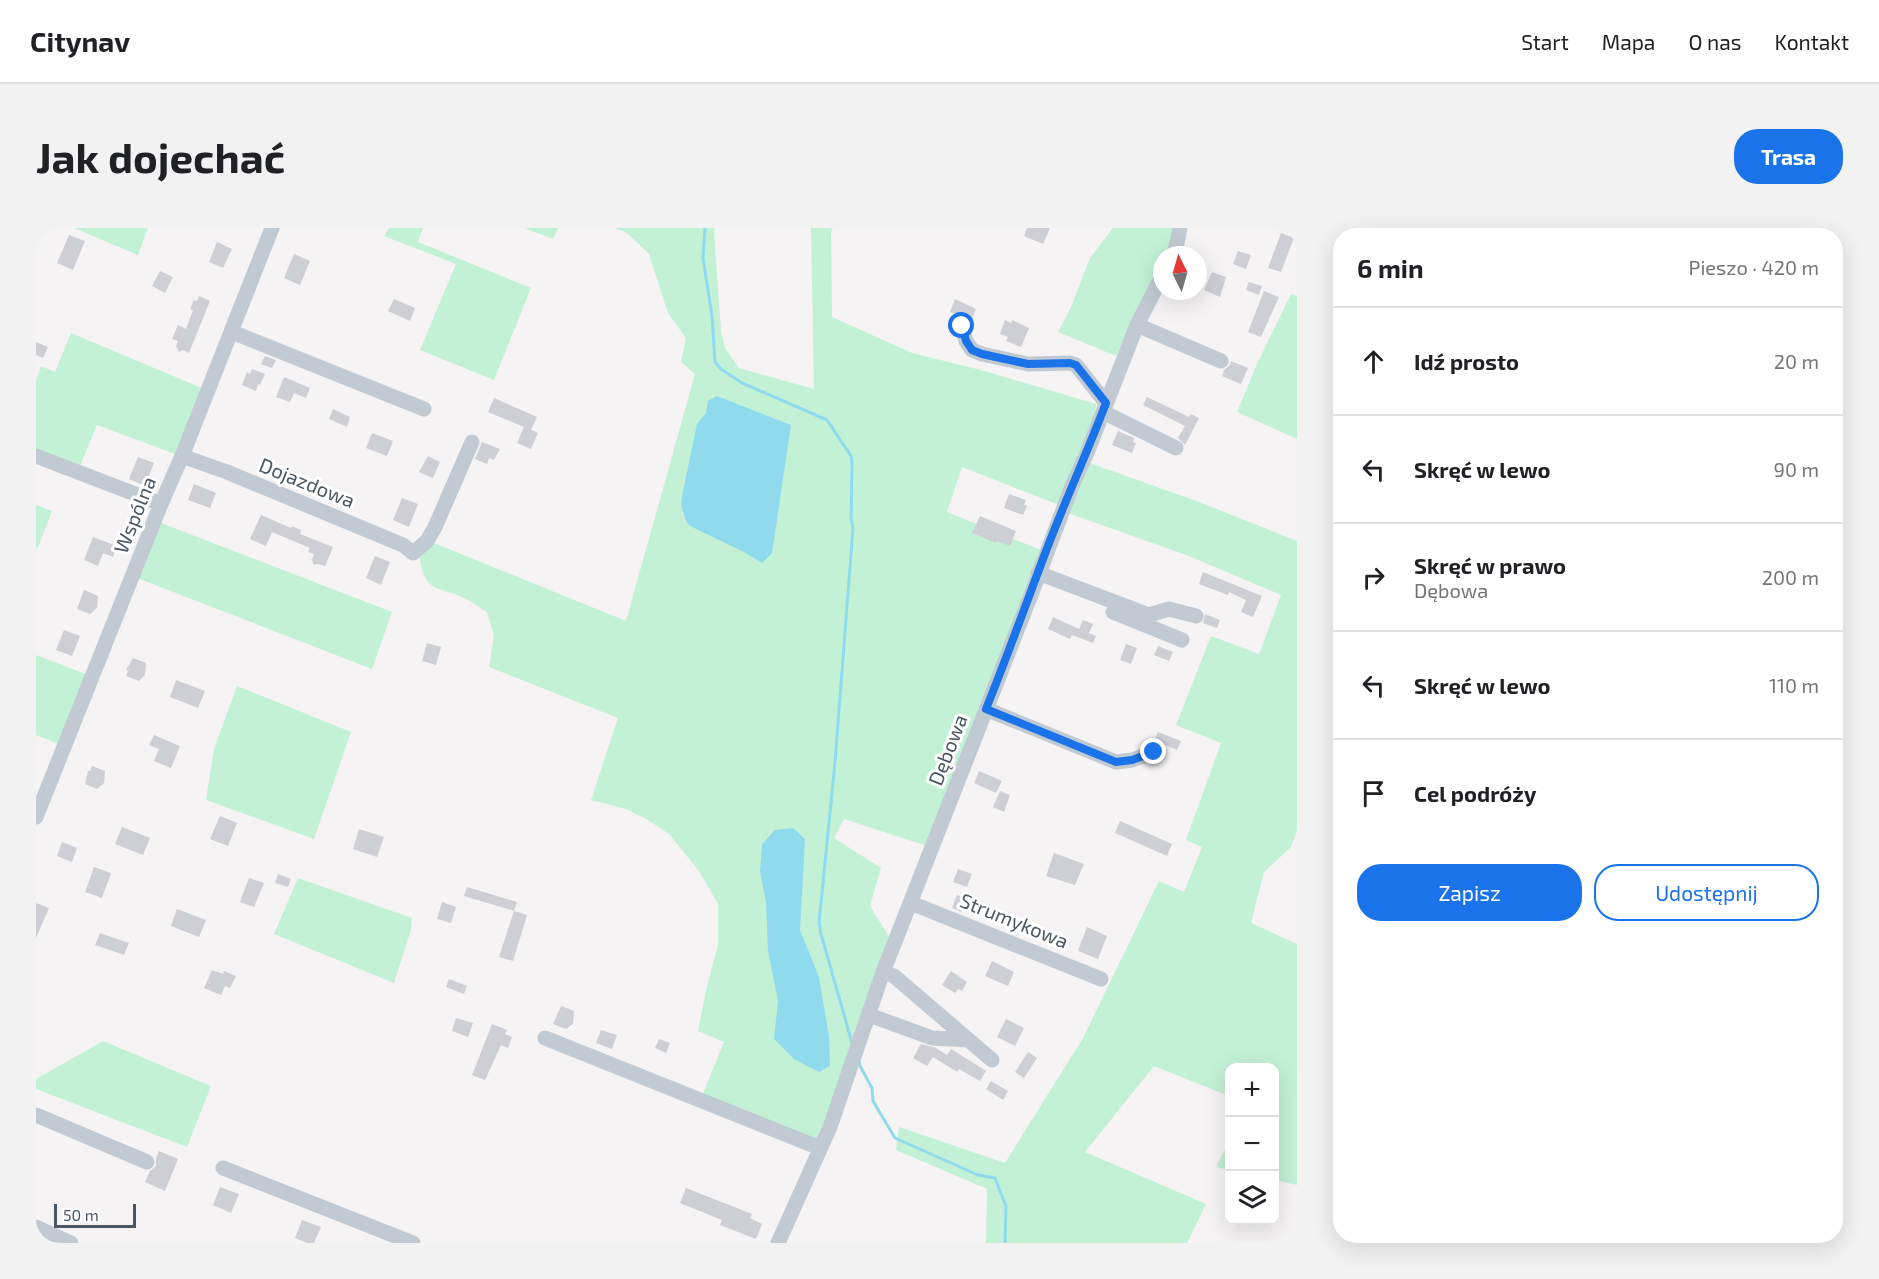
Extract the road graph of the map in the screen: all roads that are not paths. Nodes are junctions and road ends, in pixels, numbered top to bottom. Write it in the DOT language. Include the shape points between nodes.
graph roads {
  1 [pos="272,228"];
  2 [pos="1180,228"];
  3 [pos="1177,246"];
  4 [pos="1153,294"];
  5 [pos="1137,325"];
  6 [pos="962,326"];
  7 [pos="232,332"];
  8 [pos="1221,361"];
  9 [pos="1105,407"];
  10 [pos="424,409"];
  11 [pos="472,442"];
  12 [pos="1176,448"];
  13 [pos="36,456"];
  14 [pos="182,456"];
  15 [pos="161,504"];
  16 [pos="1037,577"];
  17 [pos="1196,616"];
  18 [pos="1182,640"];
  19 [pos="986,709"];
  20 [pos="1154,752"];
  21 [pos="36,818"];
  22 [pos="911,903"];
  23 [pos="883,972"];
  24 [pos="1101,979"];
  25 [pos="869,1015"];
  26 [pos="545,1038"];
  27 [pos="968,1040"];
  28 [pos="992,1060"];
  29 [pos="36,1114"];
  30 [pos="820,1148"];
  31 [pos="147,1162"];
  32 [pos="223,1168"];
  33 [pos="36,1227"];
  34 [pos="71,1243"];
  35 [pos="413,1243"];
  36 [pos="778,1243"];
  1 -- 7 [label="street, Wspólna"];
  2 -- 3 [label="street"];
  4 -- 5 [label="street, Dębowa"];
  5 -- 8 [label="street"];
  5 -- 9 [label="street, Dębowa"];
  6 -- 9 [label="street" via="972,350 982,354 1028,364 1076,365"];
  7 -- 10 [label="street"];
  7 -- 14 [label="street, Wspólna"];
  9 -- 12 [label="street"];
  9 -- 16 [label="street, Dębowa"];
  11 -- 14 [label="street, Dojazdowa" via="435,527 413,553 403,545"];
  13 -- 15 [label="street"];
  14 -- 15 [label="street, Wspólna"];
  15 -- 21 [label="street, Wspólna"];
  16 -- 17 [label="street" via="1149,615 1169,609"];
  16 -- 18 [label="street"];
  16 -- 19 [label="street, Dębowa"];
  19 -- 20 [label="street" via="1116,762"];
  19 -- 22 [label="street, Dębowa"];
  22 -- 23 [label="street, Dębowa"];
  22 -- 24 [label="street, Strumykowa"];
  23 -- 25 [label="street, Dębowa"];
  23 -- 27 [label="street" via="894,976"];
  25 -- 27 [label="street" via="932,1038"];
  25 -- 30 [label="street, Dębowa"];
  26 -- 30 [label="street"];
  27 -- 28 [label="street"];
  29 -- 31 [label="street"];
  30 -- 36 [label="street, Dębowa"];
  32 -- 35 [label="street"];
  33 -- 34 [label="street"];
}
